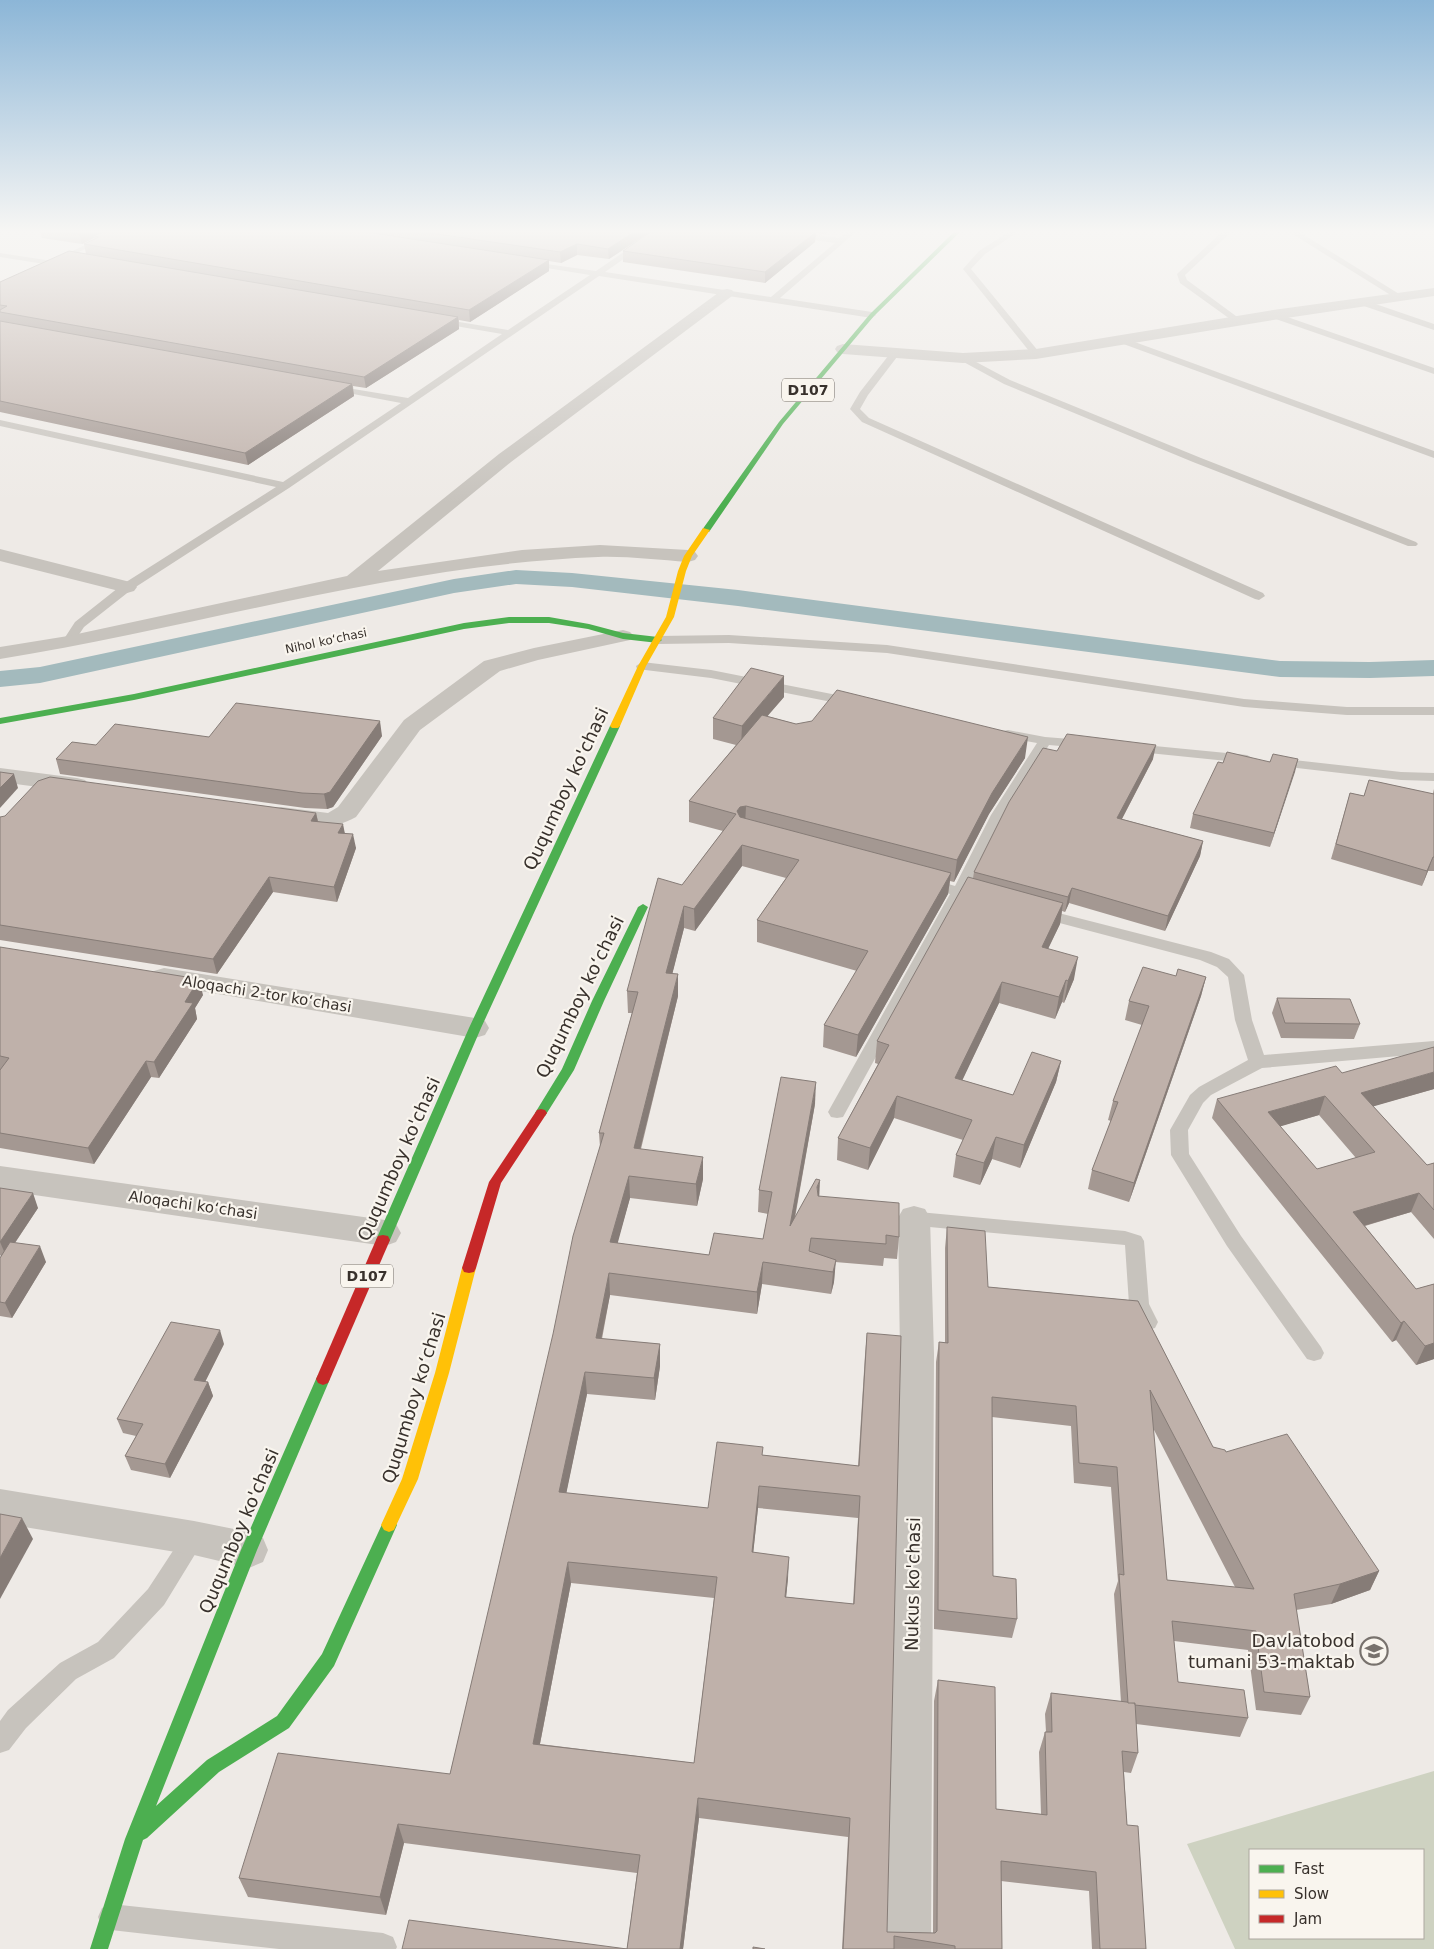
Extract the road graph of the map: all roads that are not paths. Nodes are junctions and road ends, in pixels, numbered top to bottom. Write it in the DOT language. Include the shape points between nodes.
graph roads {
  1 [pos="444,321"];
  2 [pos="528,321"];
  3 [pos="689,321"];
  4 [pos="867,321"];
  5 [pos="1010,321"];
  6 [pos="1242,321"];
  7 [pos="1290,321"];
  8 [pos="1416,321"];
  9 [pos="1237,322"];
  10 [pos="1434,327"];
  11 [pos="510,333"];
  12 [pos="1120,340"];
  13 [pos="843,349"];
  14 [pos="895,353"];
  15 [pos="1036,354"];
  16 [pos="963,358"];
  17 [pos="1434,371"];
  18 [pos="320,385"];
  19 [pos="409,401"];
  20 [pos="0,423"];
  21 [pos="1434,455"];
  22 [pos="285,486"];
  23 [pos="1412,544"];
  24 [pos="0,555"];
  25 [pos="685,563"];
  26 [pos="354,581"];
  27 [pos="127,587"];
  28 [pos="1259,596"];
  29 [pos="623,636"];
  30 [pos="658,640"];
  31 [pos="68,642"];
  32 [pos="0,653"];
  33 [pos="642,666"];
  34 [pos="862,704"];
  35 [pos="1434,711"];
  36 [pos="0,721"];
  37 [pos="997,731"];
  38 [pos="1045,741"];
  39 [pos="1092,745"];
  40 [pos="1121,747"];
  41 [pos="0,775"];
  42 [pos="1434,777"];
  43 [pos="53,782"];
  44 [pos="102,789"];
  45 [pos="19,803"];
  46 [pos="256,810"];
  47 [pos="912,879"];
  48 [pos="959,892"];
  49 [pos="997,902"];
  50 [pos="643,907"];
  51 [pos="1025,909"];
  52 [pos="136,972"];
  53 [pos="475,1028"];
  54 [pos="1434,1047"];
  55 [pos="1258,1062"];
  56 [pos="837,1112"];
  57 [pos="0,1178"];
  58 [pos="904,1217"];
  59 [pos="385,1233"];
  60 [pos="1155,1336"];
  61 [pos="1314,1353"];
  62 [pos="0,1506"];
  63 [pos="194,1538"];
  64 [pos="249,1550"];
  65 [pos="0,1741"];
  66 [pos="134,1839"];
  67 [pos="110,1917"];
  68 [pos="383,1946"];
  69 [pos="99,1949"];
  70 [pos="908,1949"];
  1 -- 11 [label="lane"];
  2 -- 11 [label="lane"];
  3 -- 26 [label="street" via="505,458"];
  4 -- 13 [label="main road, D107"];
  5 -- 15 [label="lane"];
  6 -- 9 [label="street"];
  7 -- 17 [label="lane"];
  8 -- 10 [label="lane"];
  9 -- 12 [label="street"];
  11 -- 19 [label="lane"];
  12 -- 15 [label="street"];
  12 -- 21 [label="lane"];
  13 -- 14 [label="street"];
  13 -- 25 [label="main road, D107" via="781,423"];
  14 -- 16 [label="street"];
  14 -- 28 [label="lane" via="863,394 855,409 857,415"];
  15 -- 16 [label="street"];
  16 -- 23 [label="lane" via="1007,382"];
  18 -- 19 [label="lane"];
  19 -- 22 [label="lane"];
  20 -- 22 [label="lane"];
  22 -- 27 [label="lane"];
  24 -- 27 [label="street"];
  25 -- 26 [label="street" via="600,550 522,556"];
  25 -- 30 [label="main road, Ququmboy ko'chasi / D107" via="670,617"];
  26 -- 31 [label="street"];
  27 -- 31 [label="lane" via="79,625"];
  29 -- 30 [label="main road, Nihol koʻchasi"];
  29 -- 36 [label="main road, Nihol koʻchasi" via="549,620 509,620 464,626 134,697"];
  29 -- 46 [label="street" via="492,666 412,724 347,812 338,818 328,820"];
  30 -- 33 [label="main road, Ququmboy ko'chasi / D107"];
  30 -- 35 [label="lane" via="729,639 887,649 1244,703 1347,711"];
  31 -- 32 [label="street"];
  33 -- 34 [label="lane" via="711,674"];
  33 -- 53 [label="main road, Ququmboy ko'chasi / D107"];
  37 -- 38 [label="lane"];
  38 -- 39 [label="lane"];
  38 -- 48 [label="lane" via="998,815"];
  40 -- 42 [label="lane"];
  41 -- 43 [label="street"];
  43 -- 44 [label="street"];
  43 -- 45 [label="street" via="34,789"];
  47 -- 48 [label="lane"];
  48 -- 49 [label="lane"];
  48 -- 56 [label="lane"];
  50 -- 66 [label="main road, Ququmboy koʻchasi" via="568,1070 495,1182 410,1479 328,1660 284,1722 213,1766"];
  51 -- 55 [label="lane" via="1223,963 1236,975 1244,1028"];
  52 -- 53 [label="street, Aloqachi 2-tor koʻchasi"];
  53 -- 59 [label="main road, Ququmboy ko'chasi / D107"];
  54 -- 55 [label="lane"];
  55 -- 61 [label="lane" via="1196,1099 1179,1130 1180,1155 1234,1240"];
  57 -- 59 [label="street, Aloqachi koʻchasi"];
  58 -- 60 [label="lane" via="1134,1241 1139,1304"];
  58 -- 70 [label="street, Nukus ko'chasi" via="917,1354"];
  59 -- 64 [label="main road, Ququmboy ko'chasi / D107"];
  62 -- 63 [label="street"];
  63 -- 64 [label="street"];
  63 -- 65 [label="lane" via="156,1597 106,1650 68,1671 17,1719"];
  64 -- 66 [label="main road, Ququmboy ko'chasi / D107"];
  66 -- 67 [label="main road, Ququmboy ko'chasi / D107"];
  67 -- 68 [label="lane"];
  67 -- 69 [label="main road, Ququmboy ko'chasi / D107"];
}
